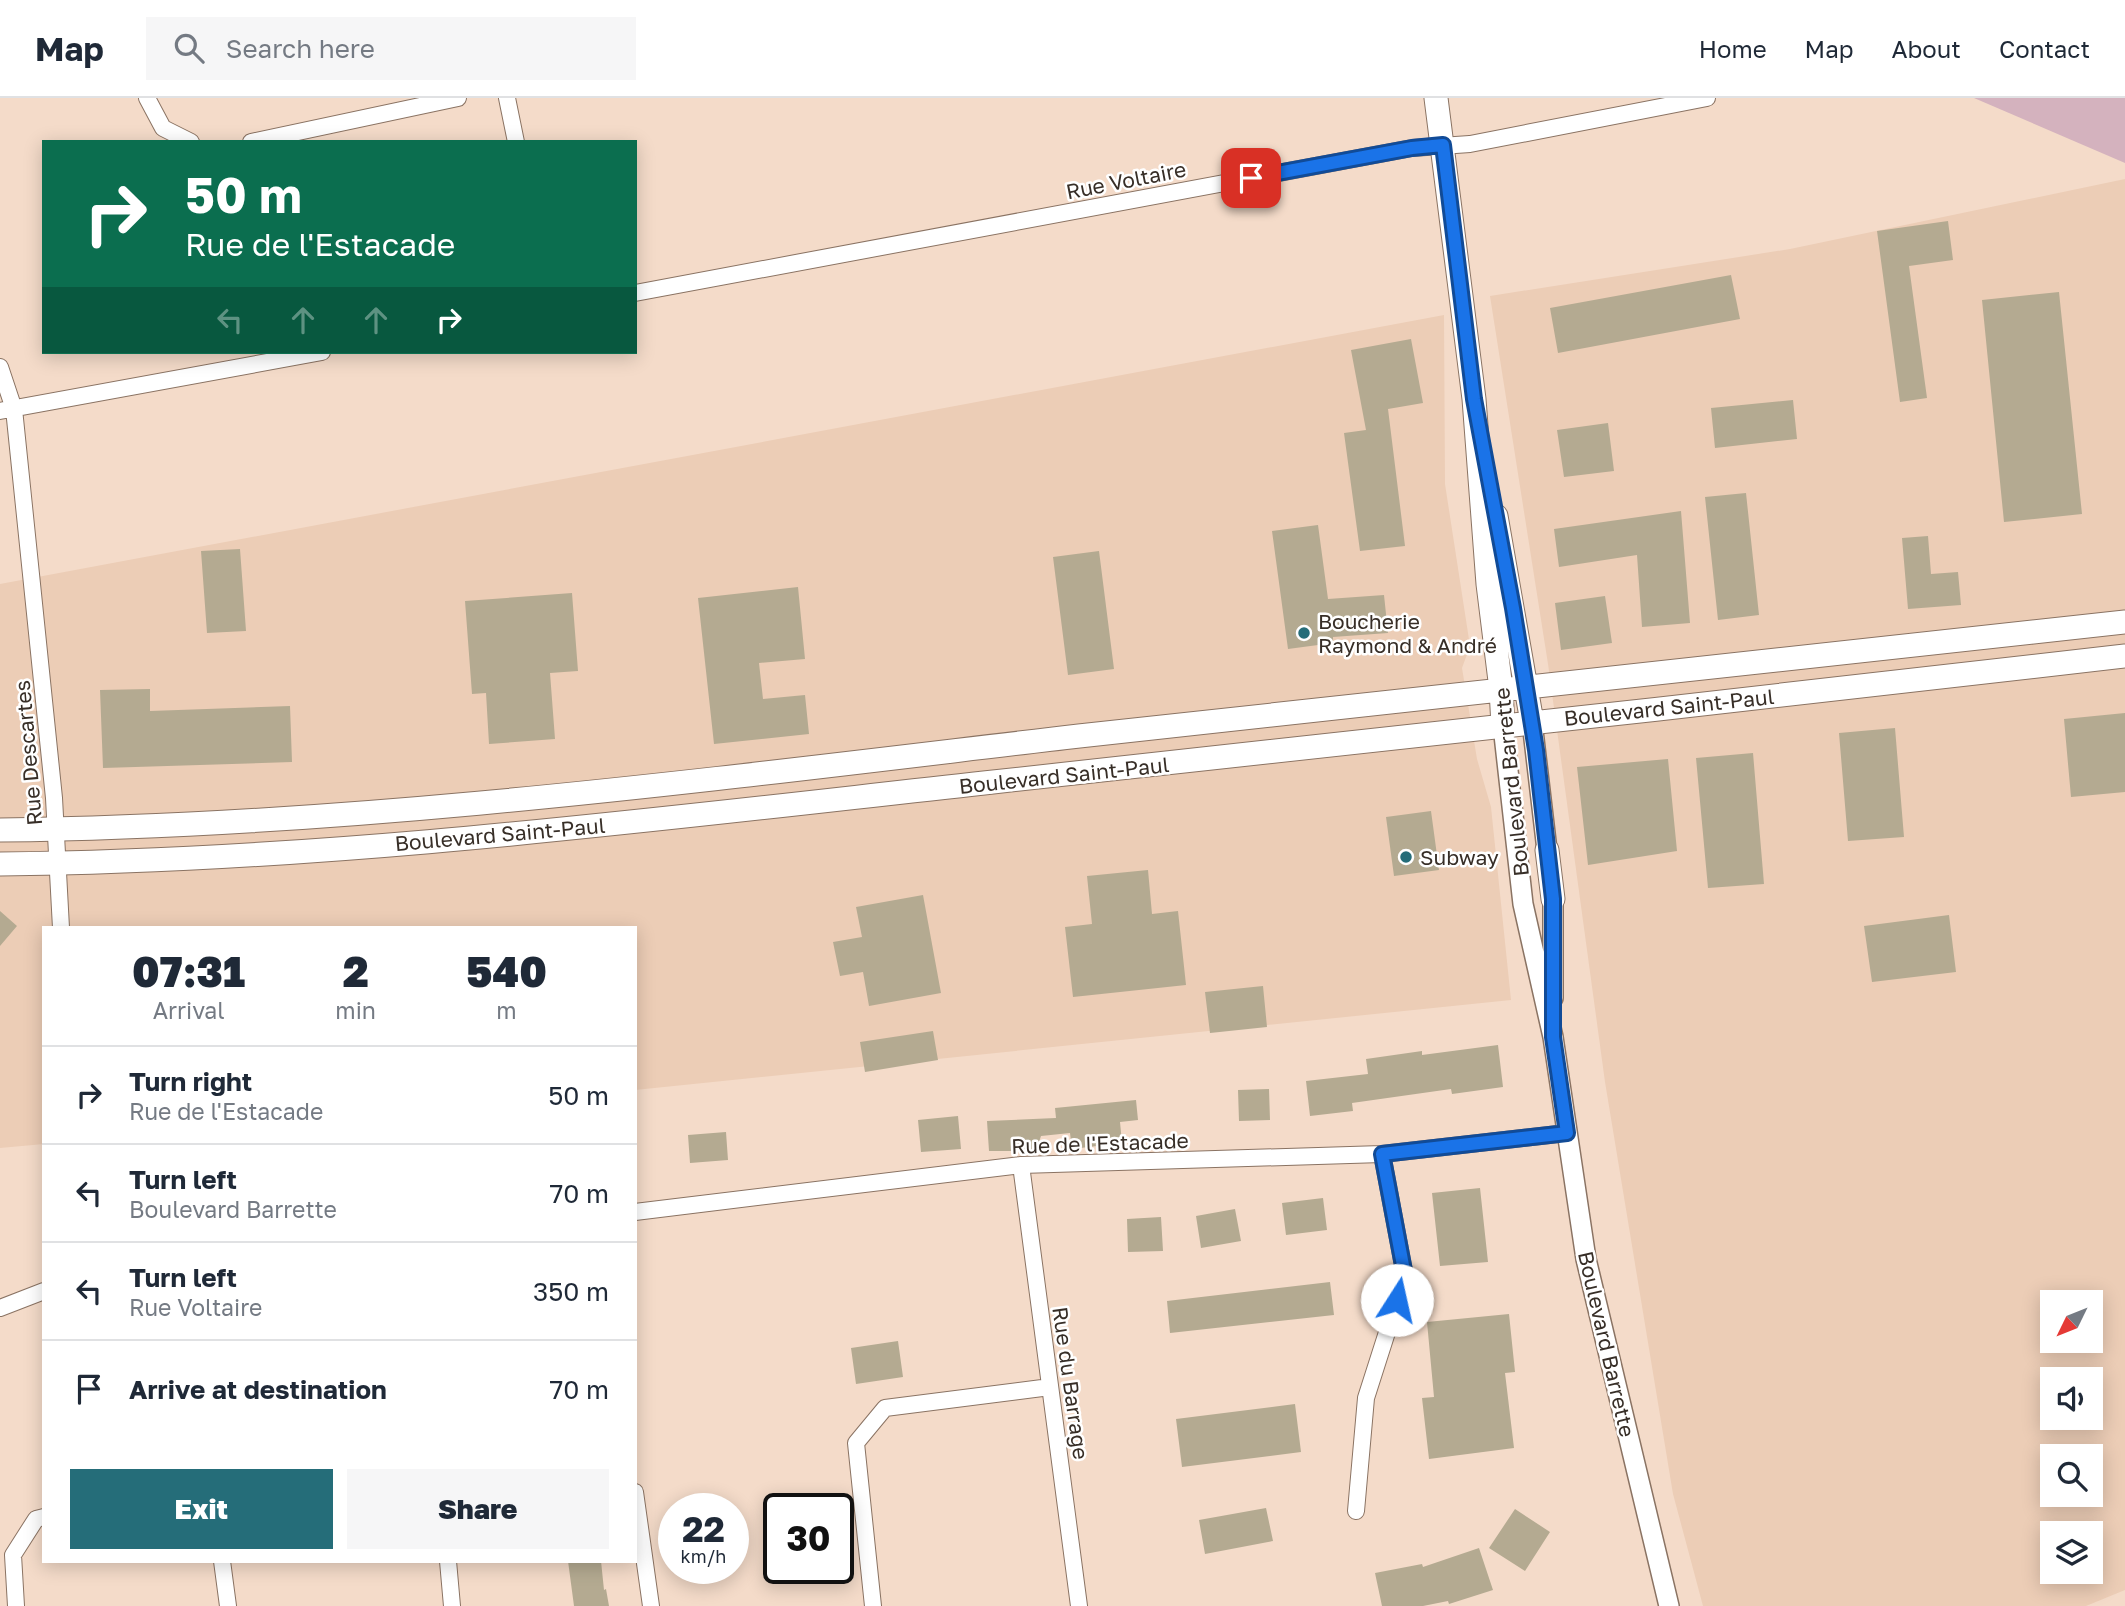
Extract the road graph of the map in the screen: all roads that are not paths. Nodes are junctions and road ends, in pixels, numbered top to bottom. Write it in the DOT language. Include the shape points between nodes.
graph roads {
  1 [pos="146,98"];
  2 [pos="458,98"];
  3 [pos="507,98"];
  4 [pos="1436,98"];
  5 [pos="1707,98"];
  6 [pos="187,140"];
  7 [pos="260,140"];
  8 [pos="516,140"];
  9 [pos="1443,145"];
  10 [pos="637,293"];
  11 [pos="311,354"];
  12 [pos="0,368"];
  13 [pos="1474,399"];
  14 [pos="7,410"];
  15 [pos="2125,622"];
  16 [pos="2125,656"];
  17 [pos="1525,687"];
  18 [pos="1502,689"];
  19 [pos="1532,722"];
  20 [pos="1503,726"];
  21 [pos="56,828"];
  22 [pos="0,830"];
  23 [pos="1547,850"];
  24 [pos="58,863"];
  25 [pos="0,864"];
  26 [pos="1553,899"];
  27 [pos="61,926"];
  28 [pos="1553,1037"];
  29 [pos="1567,1133"];
  30 [pos="1382,1154"];
  31 [pos="1021,1165"];
  32 [pos="637,1212"];
  33 [pos="42,1292"];
  34 [pos="0,1308"];
  35 [pos="1050,1387"];
  36 [pos="637,1506"];
  37 [pos="1356,1511"];
  38 [pos="42,1518"];
  39 [pos="222,1563"];
  40 [pos="448,1563"];
  41 [pos="16,1606"];
  42 [pos="228,1606"];
  43 [pos="452,1606"];
  44 [pos="651,1606"];
  45 [pos="873,1606"];
  46 [pos="1079,1606"];
  47 [pos="1669,1606"];
  1 -- 6 [label="street" via="163,128"];
  2 -- 7 [label="street"];
  3 -- 8 [label="street"];
  4 -- 9 [label="main road, Boulevard Barrette"];
  5 -- 9 [label="street, Rue Voltaire" via="1470,144"];
  9 -- 10 [label="street, Rue Voltaire"];
  9 -- 13 [label="main road, Boulevard Barrette"];
  11 -- 14 [label="street"];
  12 -- 14 [label="street, Rue Descartes"];
  13 -- 17 [label="main road, Boulevard Barrette"];
  13 -- 18 [label="main road, Boulevard Barrette" via="1488,584"];
  14 -- 21 [label="street, Rue Descartes"];
  15 -- 17 [label="main road, Boulevard Saint-Paul"];
  16 -- 19 [label="main road, Boulevard Saint-Paul"];
  17 -- 18 [label="main road, Boulevard Saint-Paul"];
  17 -- 19 [label="main road, Boulevard Barrette"];
  18 -- 20 [label="main road, Boulevard Barrette"];
  18 -- 21 [label="main road, Boulevard Saint-Paul" via="469,803 254,820"];
  19 -- 20 [label="main road, Boulevard Saint-Paul"];
  19 -- 23 [label="street, Boulevard Barrette"];
  20 -- 24 [label="main road, Boulevard Saint-Paul" via="491,836"];
  20 -- 28 [label="street, Boulevard Barrette" via="1523,904"];
  21 -- 22 [label="main road, Boulevard Saint-Paul"];
  21 -- 24 [label="street, Rue Descartes"];
  23 -- 26 [label="main road, Boulevard Barrette"];
  24 -- 25 [label="main road, Boulevard Saint-Paul"];
  24 -- 27 [label="street, Rue Descartes"];
  26 -- 28 [label="street, Boulevard Barrette"];
  28 -- 29 [label="street, Boulevard Barrette"];
  29 -- 30 [label="street, Rue de l'Estacade"];
  29 -- 47 [label="street, Boulevard Barrette" via="1586,1259"];
  30 -- 31 [label="street, Rue de l'Estacade"];
  30 -- 37 [label="street" via="1405,1276 1366,1398"];
  31 -- 32 [label="street, Rue de l'Estacade"];
  31 -- 35 [label="street, Rue du Barrage"];
  33 -- 34 [label="street"];
  35 -- 45 [label="street" via="884,1408 856,1443"];
  35 -- 46 [label="street, Rue du Barrage"];
  36 -- 44 [label="street"];
  38 -- 41 [label="street" via="13,1555"];
  39 -- 42 [label="street"];
  40 -- 43 [label="street"];
}
